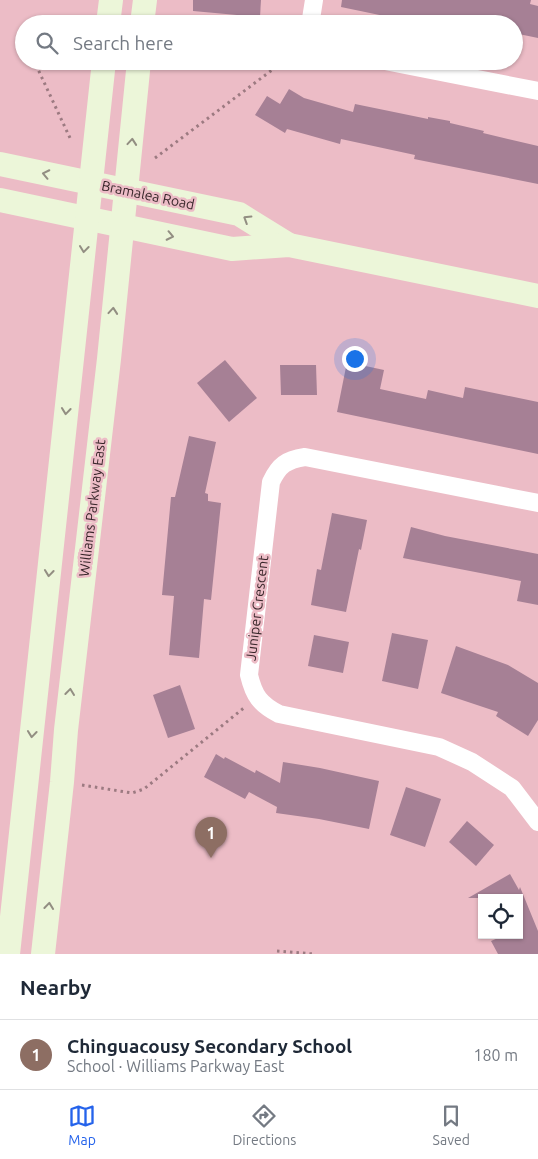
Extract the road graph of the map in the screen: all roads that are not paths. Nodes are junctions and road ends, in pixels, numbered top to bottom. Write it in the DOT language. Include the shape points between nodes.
graph roads {
  1 [pos="110,0"];
  2 [pos="145,0"];
  3 [pos="314,0"];
  4 [pos="109,15"];
  5 [pos="143,15"];
  6 [pos="312,15"];
  7 [pos="103,70"];
  8 [pos="138,70"];
  9 [pos="431,70"];
  10 [pos="538,91"];
  11 [pos="0,164"];
  12 [pos="91,184"];
  13 [pos="126,191"];
  14 [pos="0,200"];
  15 [pos="88,218"];
  16 [pos="122,226"];
  17 [pos="289,245"];
  18 [pos="538,296"];
  19 [pos="538,503"];
  20 [pos="538,822"];
  21 [pos="8,954"];
  22 [pos="43,954"];
  1 -- 4 [label="main road"];
  2 -- 5 [label="main road"];
  3 -- 6 [label="street"];
  7 -- 12 [label="main road"];
  13 -- 8 [label="main road, Williams Parkway East, one-way"];
  9 -- 10 [label="street"];
  12 -- 11 [label="main road, Bramalea Road, one-way"];
  12 -- 13 [label="main road, Bramalea Road"];
  12 -- 15 [label="main road"];
  13 -- 16 [label="main road, Williams Parkway East"];
  17 -- 13 [label="main road, Bramalea Road, one-way" via="239,214"];
  14 -- 15 [label="main road, Bramalea Road"];
  15 -- 16 [label="main road, Bramalea Road"];
  15 -- 21 [label="main road, one-way"];
  16 -- 17 [label="main road, Bramalea Road, one-way" via="232,249"];
  22 -- 16 [label="main road, Williams Parkway East, one-way"];
  17 -- 18 [label="main road, Bramalea Road"];
  19 -- 20 [label="street, Juniper Crescent" via="305,457 292,459 277,469 271,482 249,675 257,697 279,714 439,747 472,762 512,788"];
}
